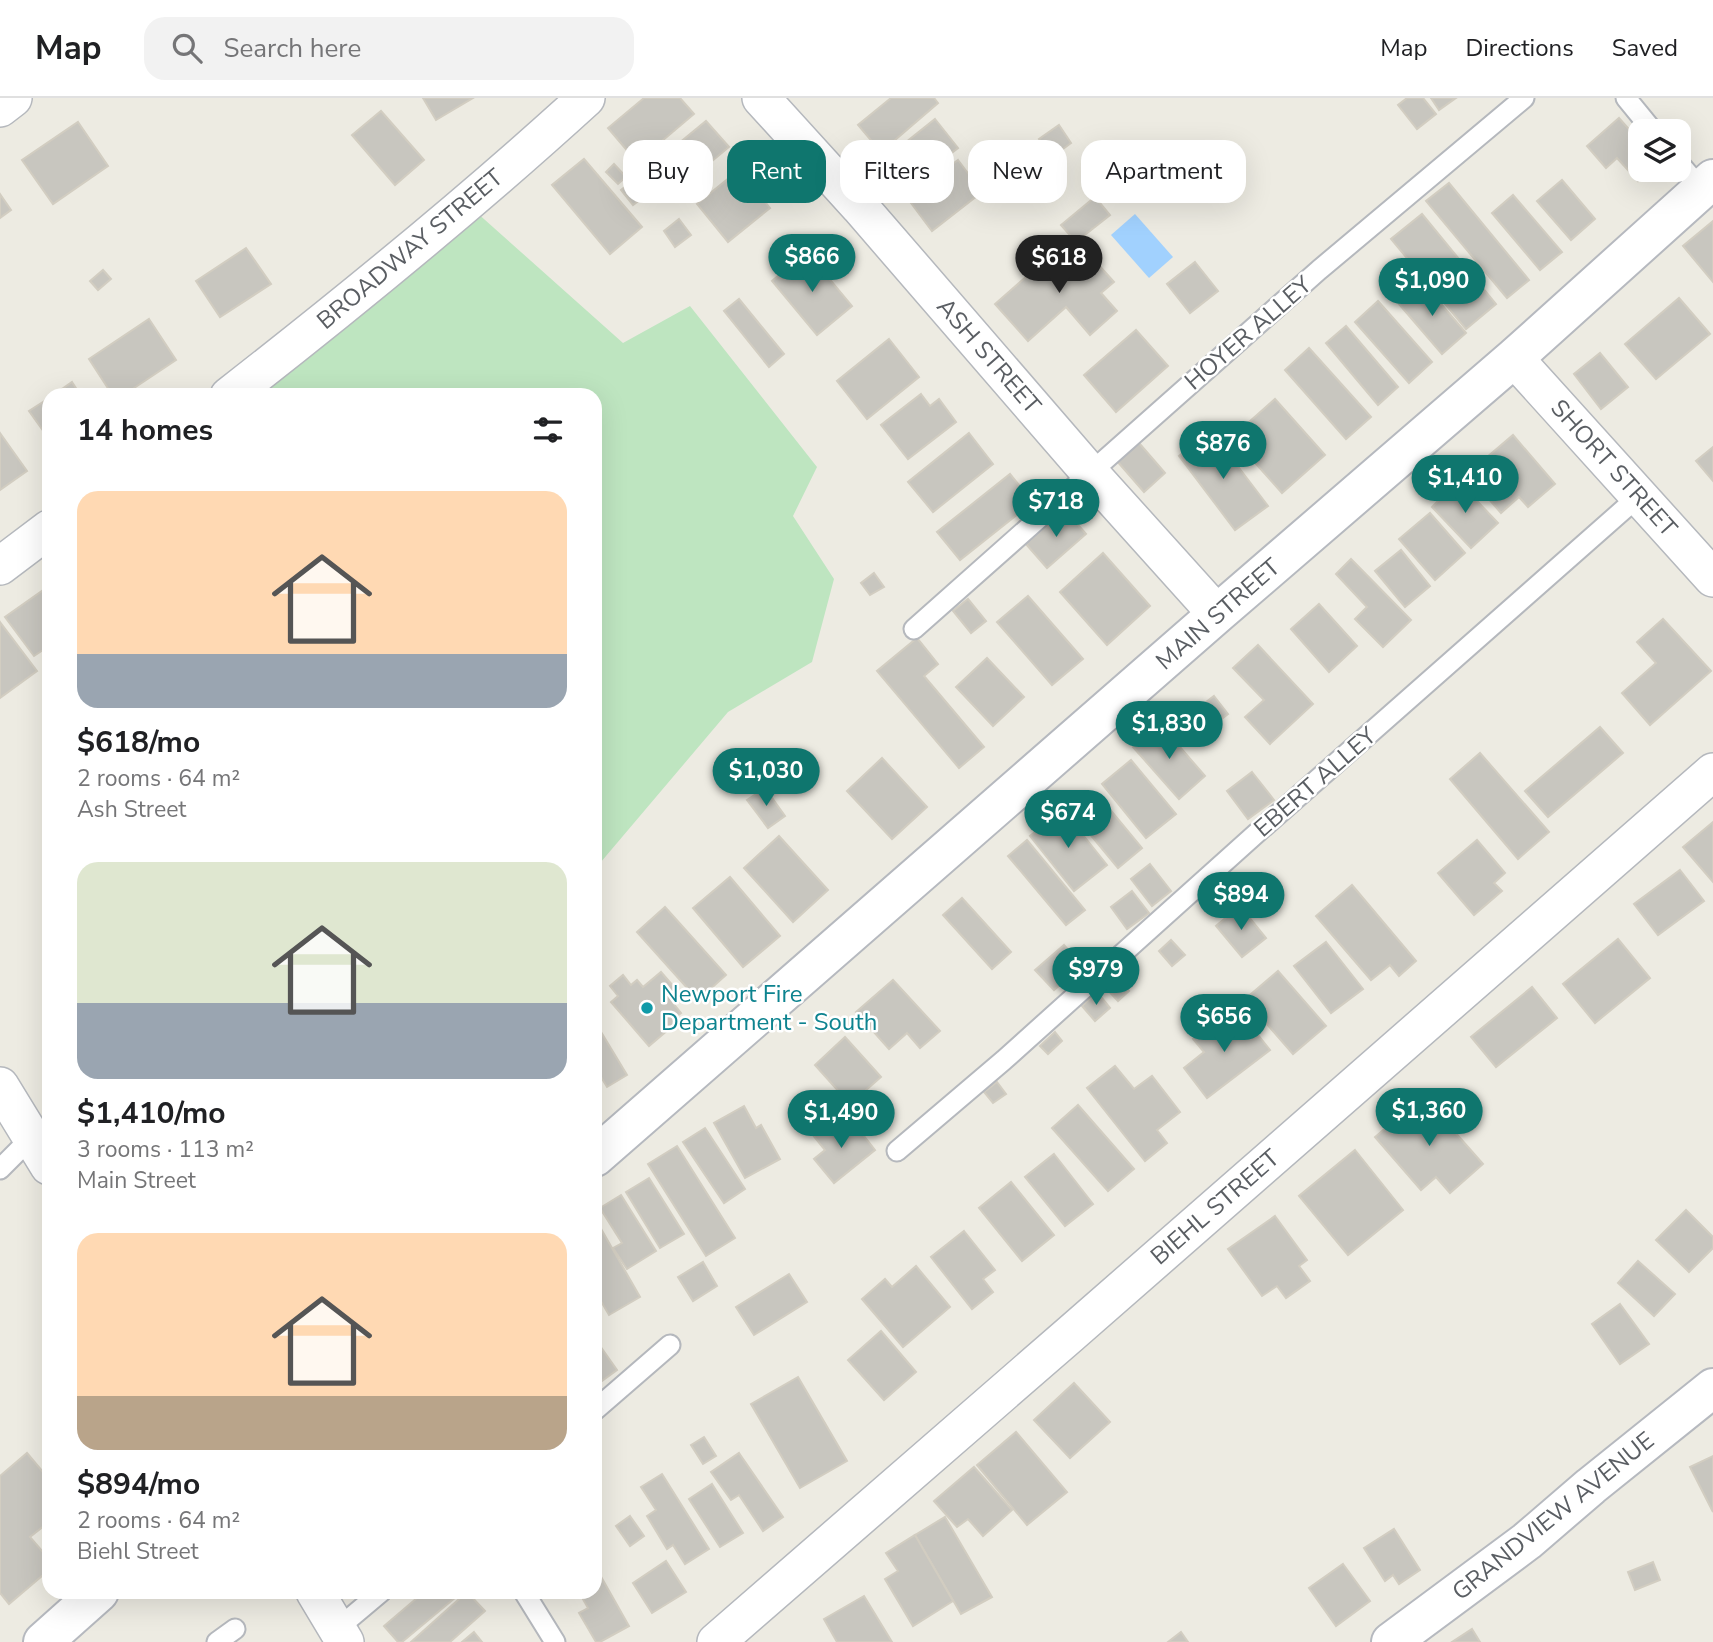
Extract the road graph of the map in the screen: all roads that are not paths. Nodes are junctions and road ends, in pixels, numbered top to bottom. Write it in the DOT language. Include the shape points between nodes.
graph roads {
  1 [pos="13,98"];
  2 [pos="586,98"];
  3 [pos="761,98"];
  4 [pos="1524,98"];
  5 [pos="1626,98"];
  6 [pos="0,108"];
  7 [pos="1643,119"];
  8 [pos="1697,177"];
  9 [pos="1514,358"];
  10 [pos="239,388"];
  11 [pos="1090,473"];
  12 [pos="1639,496"];
  13 [pos="42,534"];
  14 [pos="0,566"];
  15 [pos="1713,578"];
  16 [pos="1217,614"];
  17 [pos="914,629"];
  18 [pos="1713,772"];
  19 [pos="0,1086"];
  20 [pos="602,1151"];
  21 [pos="897,1151"];
  22 [pos="40,1152"];
  23 [pos="0,1169"];
  24 [pos="670,1345"];
  25 [pos="1713,1388"];
  26 [pos="602,1404"];
  27 [pos="91,1599"];
  28 [pos="319,1599"];
  29 [pos="375,1599"];
  30 [pos="528,1599"];
  31 [pos="235,1629"];
  32 [pos="341,1636"];
  33 [pos="43,1642"];
  34 [pos="217,1642"];
  35 [pos="555,1642"];
  36 [pos="716,1642"];
  37 [pos="1391,1642"];
  1 -- 6 [label="street"];
  2 -- 10 [label="street, BROADWAY STREET"];
  3 -- 11 [label="street, ASH STREET"];
  4 -- 11 [label="lane, HOYER ALLEY" via="1319,270"];
  5 -- 7 [label="lane"];
  8 -- 9 [label="street, MAIN STREET"];
  9 -- 12 [label="street, SHORT STREET"];
  9 -- 16 [label="street, MAIN STREET"];
  11 -- 16 [label="street, ASH STREET"];
  11 -- 17 [label="lane, HOYER ALLEY"];
  12 -- 15 [label="street, SHORT STREET"];
  12 -- 21 [label="lane, EBERT ALLEY"];
  13 -- 14 [label="street"];
  16 -- 20 [label="street, MAIN STREET"];
  18 -- 36 [label="street, BIEHL STREET"];
  19 -- 22 [label="street"];
  22 -- 23 [label="lane"];
  24 -- 26 [label="lane"];
  25 -- 37 [label="street, GRANDVIEW AVENUE" via="1527,1541"];
  27 -- 33 [label="street"];
  28 -- 32 [label="street"];
  29 -- 32 [label="lane"];
  30 -- 35 [label="lane"];
  31 -- 34 [label="lane"];
}
